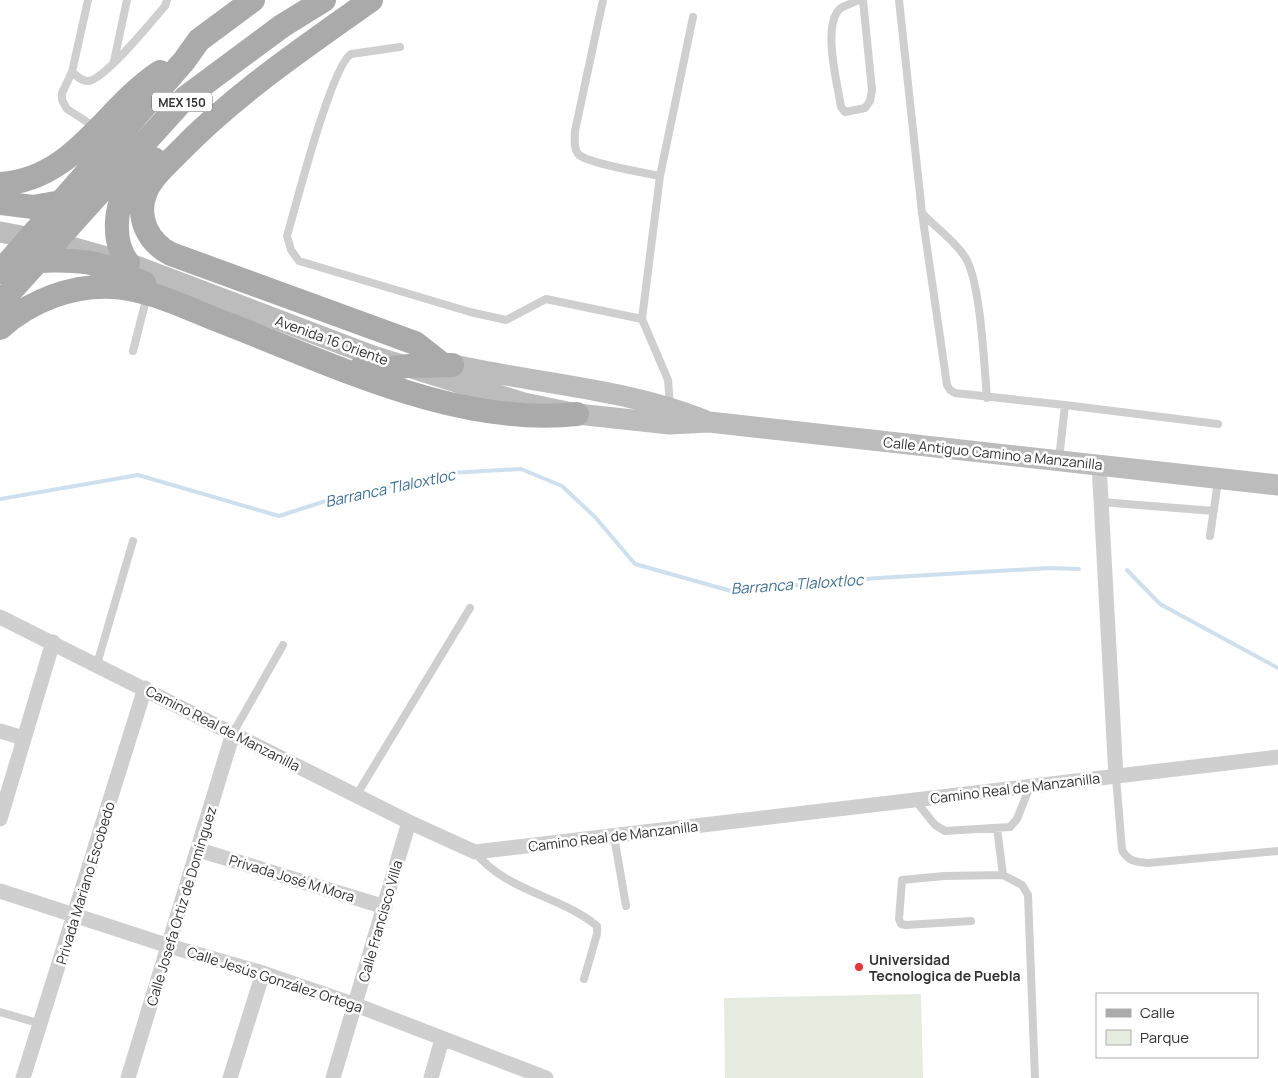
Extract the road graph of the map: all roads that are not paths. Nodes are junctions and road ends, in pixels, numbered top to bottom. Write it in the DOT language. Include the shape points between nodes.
graph roads {
  1 [pos="88,0"];
  2 [pos="127,0"];
  3 [pos="167,0"];
  4 [pos="224,0"];
  5 [pos="253,0"];
  6 [pos="324,0"];
  7 [pos="349,0"];
  8 [pos="371,0"];
  9 [pos="603,0"];
  10 [pos="858,0"];
  11 [pos="863,0"];
  12 [pos="899,0"];
  13 [pos="693,17"];
  14 [pos="199,40"];
  15 [pos="400,47"];
  16 [pos="184,61"];
  17 [pos="113,64"];
  18 [pos="72,72"];
  19 [pos="99,129"];
  20 [pos="660,176"];
  21 [pos="108,183"];
  22 [pos="0,184"];
  23 [pos="61,203"];
  24 [pos="0,204"];
  25 [pos="922,213"];
  26 [pos="0,218"];
  27 [pos="0,232"];
  28 [pos="47,234"];
  29 [pos="124,255"];
  30 [pos="36,263"];
  31 [pos="0,272"];
  32 [pos="147,294"];
  33 [pos="0,302"];
  34 [pos="642,319"];
  35 [pos="0,328"];
  36 [pos="133,351"];
  37 [pos="445,363"];
  38 [pos="408,366"];
  39 [pos="987,398"];
  40 [pos="1065,406"];
  41 [pos="577,414"];
  42 [pos="670,416"];
  43 [pos="1218,424"];
  44 [pos="1059,461"];
  45 [pos="1099,464"];
  46 [pos="1218,479"];
  47 [pos="1278,485"];
  48 [pos="1101,502"];
  49 [pos="1214,511"];
  50 [pos="1210,536"];
  51 [pos="134,541"];
  52 [pos="470,608"];
  53 [pos="0,617"];
  54 [pos="53,642"];
  55 [pos="283,645"];
  56 [pos="97,664"];
  57 [pos="145,688"];
  58 [pos="0,731"];
  59 [pos="233,734"];
  60 [pos="23,738"];
  61 [pos="1278,757"];
  62 [pos="1116,777"];
  63 [pos="1030,786"];
  64 [pos="356,796"];
  65 [pos="915,800"];
  66 [pos="0,819"];
  67 [pos="408,822"];
  68 [pos="997,828"];
  69 [pos="614,836"];
  70 [pos="199,850"];
  71 [pos="1278,851"];
  72 [pos="475,852"];
  73 [pos="1003,875"];
  74 [pos="0,891"];
  75 [pos="626,906"];
  76 [pos="385,907"];
  77 [pos="75,915"];
  78 [pos="971,921"];
  79 [pos="169,946"];
  80 [pos="263,972"];
  81 [pos="584,979"];
  82 [pos="356,1005"];
  83 [pos="0,1012"];
  84 [pos="41,1024"];
  85 [pos="442,1039"];
  86 [pos="24,1078"];
  87 [pos="128,1078"];
  88 [pos="230,1078"];
  89 [pos="334,1078"];
  90 [pos="431,1078"];
  91 [pos="546,1078"];
  92 [pos="1035,1078"];
  1 -- 18 [label="lane"];
  2 -- 17 [label="lane"];
  3 -- 17 [label="lane"];
  4 -- 14 [label="main road"];
  5 -- 14 [label="main road, MEX 150"];
  6 -- 21 [label="main road, MEX 150" via="282,26 185,98"];
  7 -- 29 [label="main road" via="221,96 134,179 120,204 118,215"];
  8 -- 37 [label="main road" via="274,68 190,140 148,188 142,208 144,224 157,245 171,254 415,344"];
  9 -- 20 [label="lane" via="575,131 575,147 578,154 590,160"];
  10 -- 11 [label="lane" via="840,9 832,20 830,35 841,107 845,112 866,108 872,90"];
  12 -- 25 [label="lane"];
  13 -- 20 [label="lane"];
  14 -- 16 [label="main road, MEX 150"];
  15 -- 34 [label="lane" via="351,54 346,57 332,85 287,236 291,250 299,260 506,320 546,299"];
  16 -- 19 [label="main road" via="169,66 144,84"];
  16 -- 23 [label="main road, MEX 150"];
  17 -- 18 [label="lane" via="88,81"];
  18 -- 19 [label="lane" via="62,100 67,109"];
  19 -- 22 [label="main road" via="53,168 31,178"];
  20 -- 34 [label="lane"];
  21 -- 23 [label="main road"];
  21 -- 28 [label="main road, MEX 150"];
  23 -- 24 [label="main road" via="32,207"];
  23 -- 28 [label="main road, MEX 150"];
  25 -- 39 [label="lane" via="964,256 971,268"];
  25 -- 39 [label="lane" via="947,385 955,393"];
  26 -- 28 [label="main road, Avenida 16 Oriente"];
  27 -- 28 [label="main road, Avenida 16 Oriente"];
  28 -- 29 [label="main road, Avenida 16 Oriente"];
  28 -- 30 [label="main road, MEX 150"];
  28 -- 31 [label="main road, MEX 150"];
  29 -- 37 [label="main road, Avenida 16 Oriente"];
  29 -- 38 [label="main road, Avenida 16 Oriente" via="373,356"];
  30 -- 31 [label="main road"];
  30 -- 33 [label="main road, MEX 150"];
  30 -- 38 [label="main road" via="73,262 111,269 350,364 381,370"];
  32 -- 35 [label="main road" via="115,287 67,292 27,307"];
  32 -- 36 [label="lane"];
  32 -- 41 [label="main road" via="404,391 456,405 514,415"];
  34 -- 42 [label="lane" via="668,380"];
  37 -- 38 [label="main road"];
  37 -- 42 [label="main road, Avenida 16 Oriente" via="577,385"];
  38 -- 41 [label="main road, Avenida 16 Oriente" via="524,403"];
  39 -- 40 [label="lane"];
  40 -- 43 [label="lane"];
  40 -- 44 [label="lane"];
  41 -- 42 [label="main road, Avenida 16 Oriente"];
  42 -- 44 [label="main road, Calle Antiguo Camino a Manzanilla"];
  44 -- 45 [label="main road, Calle Antiguo Camino a Manzanilla"];
  45 -- 46 [label="main road, Calle Antiguo Camino a Manzanilla"];
  45 -- 48 [label="street"];
  46 -- 47 [label="main road, Calle Antiguo Camino a Manzanilla"];
  46 -- 49 [label="lane"];
  48 -- 49 [label="lane"];
  48 -- 62 [label="street"];
  49 -- 50 [label="lane"];
  51 -- 56 [label="lane"];
  52 -- 64 [label="lane"];
  53 -- 54 [label="street, Camino Real de Manzanilla"];
  54 -- 56 [label="street, Camino Real de Manzanilla"];
  54 -- 60 [label="street"];
  55 -- 59 [label="lane"];
  56 -- 57 [label="street, Camino Real de Manzanilla"];
  57 -- 59 [label="street, Camino Real de Manzanilla"];
  57 -- 77 [label="street, Privada Mariano Escobedo"];
  58 -- 60 [label="street"];
  59 -- 64 [label="street, Camino Real de Manzanilla"];
  59 -- 70 [label="street, Calle Josefa Ortiz de Domínguez"];
  60 -- 66 [label="street"];
  61 -- 62 [label="street, Camino Real de Manzanilla"];
  62 -- 63 [label="street, Camino Real de Manzanilla"];
  62 -- 71 [label="lane" via="1122,850 1134,861 1148,863"];
  63 -- 65 [label="street, Camino Real de Manzanilla"];
  63 -- 68 [label="lane" via="1017,819 1010,827"];
  64 -- 67 [label="street, Camino Real de Manzanilla"];
  65 -- 68 [label="lane" via="935,825 945,831"];
  65 -- 69 [label="street, Camino Real de Manzanilla"];
  67 -- 72 [label="street, Camino Real de Manzanilla"];
  67 -- 76 [label="street, Calle Francisco Villa"];
  68 -- 73 [label="lane"];
  69 -- 72 [label="street, Camino Real de Manzanilla"];
  69 -- 75 [label="lane"];
  70 -- 76 [label="street, Privada José M Mora"];
  70 -- 79 [label="street, Calle Josefa Ortiz de Domínguez"];
  72 -- 81 [label="lane" via="482,862 506,878 597,926"];
  73 -- 78 [label="lane" via="902,880 901,924"];
  73 -- 92 [label="lane" via="1022,885 1028,895"];
  74 -- 77 [label="street, Calle Jesús González Ortega"];
  76 -- 82 [label="street, Calle Francisco Villa"];
  77 -- 79 [label="street, Calle Jesús González Ortega"];
  77 -- 84 [label="street, Privada Mariano Escobedo"];
  79 -- 80 [label="street, Calle Jesús González Ortega"];
  79 -- 87 [label="street, Calle Josefa Ortiz de Domínguez"];
  80 -- 82 [label="street, Calle Jesús González Ortega"];
  80 -- 88 [label="street"];
  82 -- 85 [label="street, Calle Jesús González Ortega"];
  82 -- 89 [label="street, Calle Francisco Villa"];
  83 -- 84 [label="lane"];
  84 -- 86 [label="street, Privada Mariano Escobedo"];
  85 -- 90 [label="street"];
  85 -- 91 [label="street, Calle Jesús González Ortega"];
}
